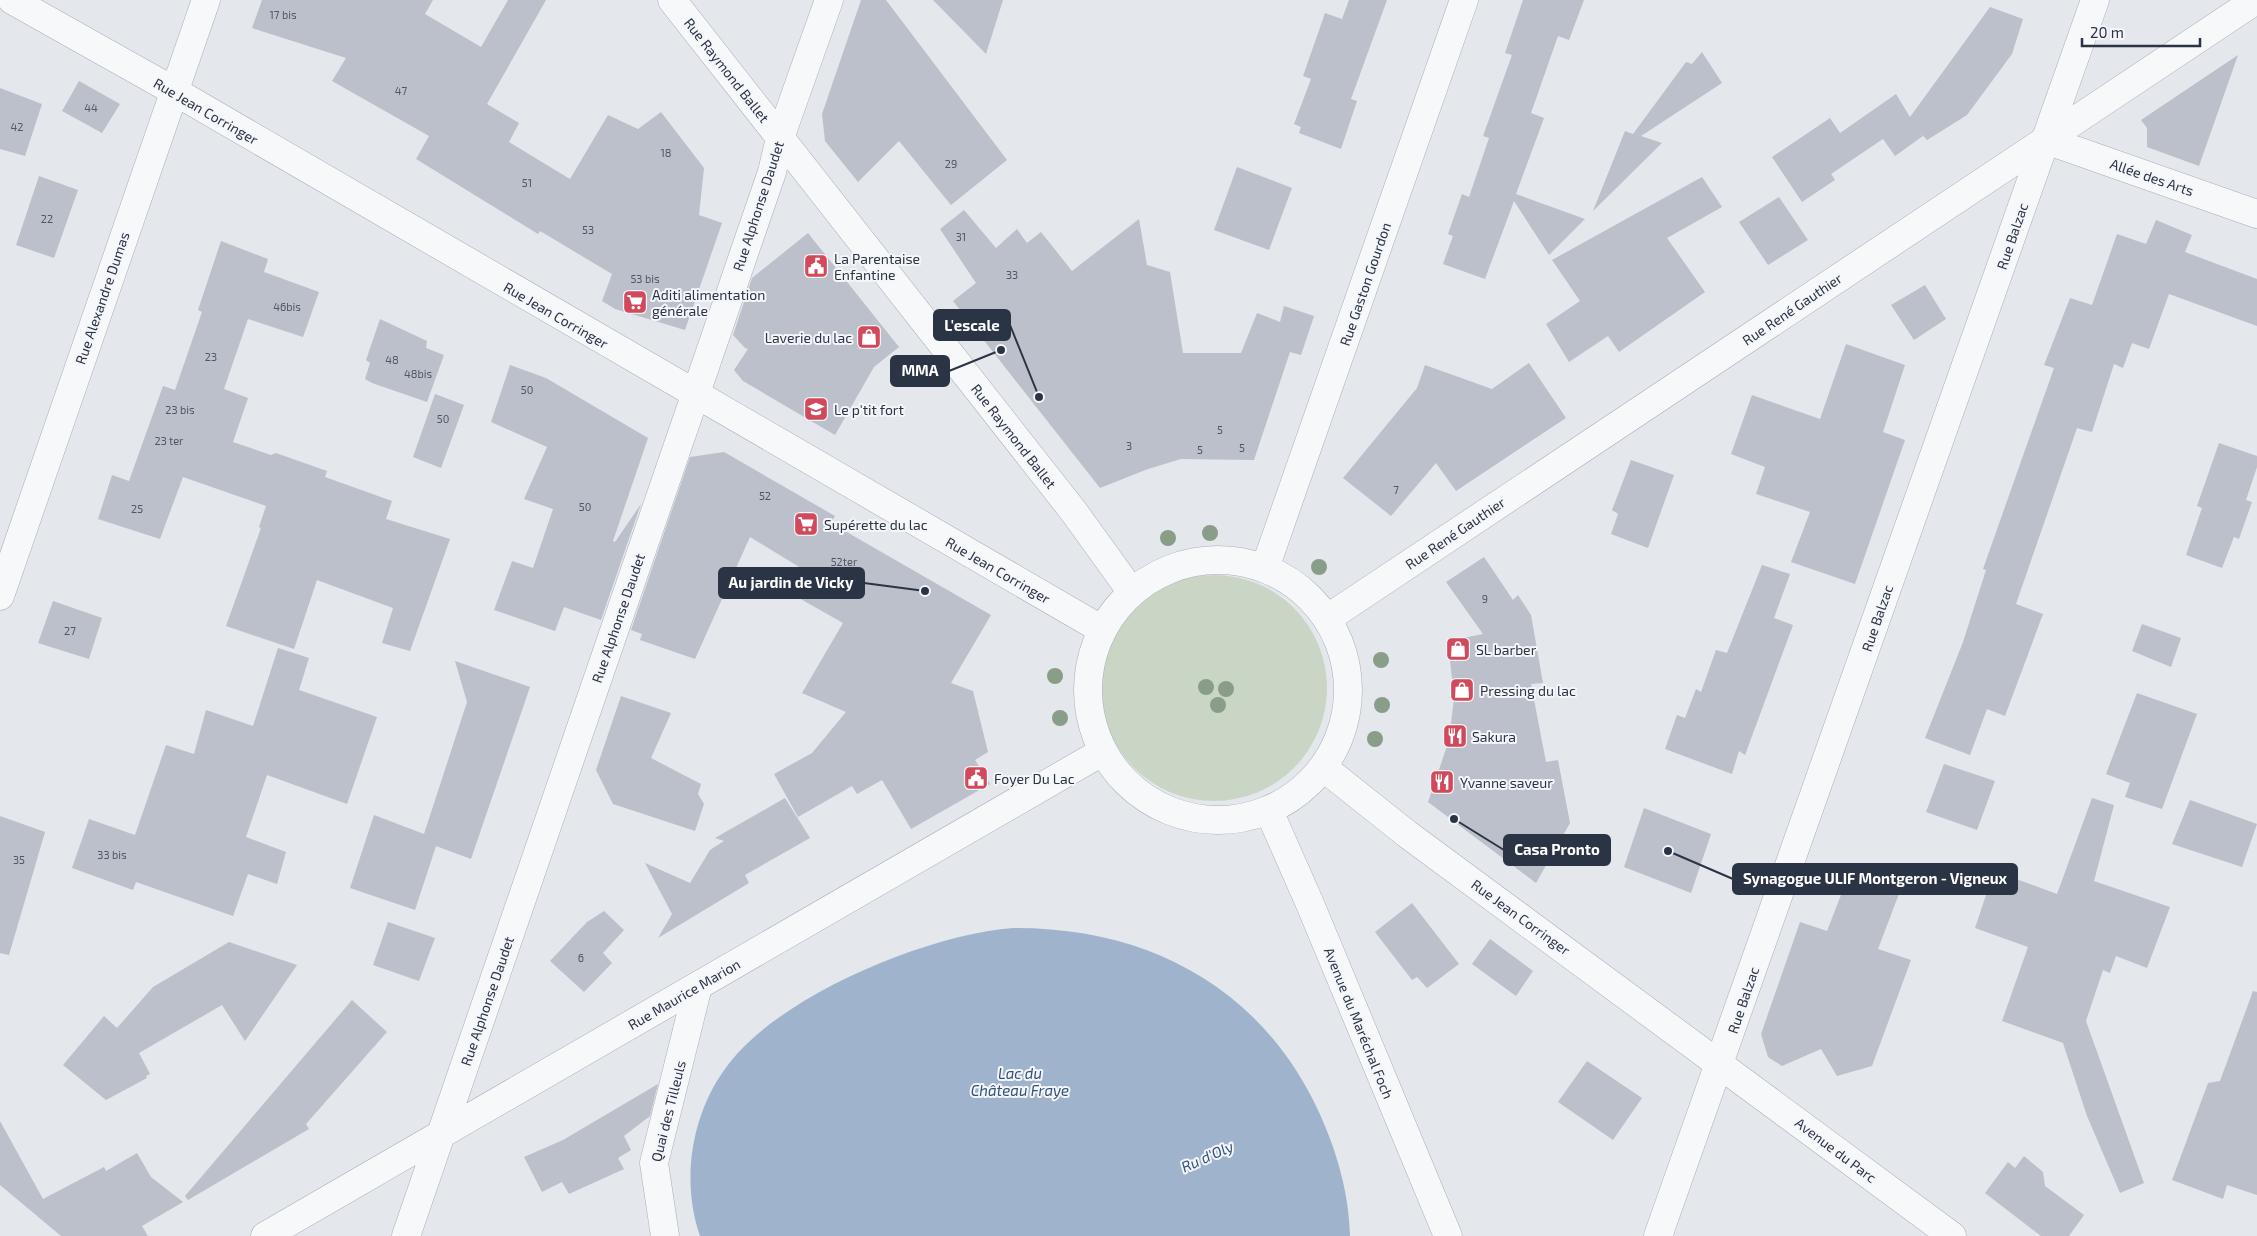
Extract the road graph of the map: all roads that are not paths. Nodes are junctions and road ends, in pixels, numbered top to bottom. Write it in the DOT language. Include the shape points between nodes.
graph roads {
  1 [pos="12,0"];
  2 [pos="206,0"];
  3 [pos="672,0"];
  4 [pos="829,0"];
  5 [pos="1464,0"];
  6 [pos="2095,0"];
  7 [pos="2256,0"];
  8 [pos="174,91"];
  9 [pos="780,138"];
  10 [pos="2046,140"];
  11 [pos="2257,214"];
  12 [pos="694,395"];
  13 [pos="1265,568"];
  14 [pos="1131,591"];
  15 [pos="0,596"];
  16 [pos="1328,618"];
  17 [pos="1101,630"];
  18 [pos="1102,752"];
  19 [pos="1324,768"];
  20 [pos="1269,811"];
  21 [pos="698,986"];
  22 [pos="1720,1064"];
  23 [pos="441,1135"];
  24 [pos="265,1236"];
  25 [pos="406,1236"];
  26 [pos="665,1236"];
  27 [pos="1448,1236"];
  28 [pos="1658,1236"];
  29 [pos="1952,1236"];
  1 -- 8 [label="street, Rue Jean Corringer"];
  2 -- 8 [label="street, Rue Alexandre Dumas"];
  3 -- 9 [label="street, Rue Raymond Ballet"];
  4 -- 9 [label="street, Rue Alphonse Daudet"];
  5 -- 13 [label="street, Rue Gaston Gourdon"];
  6 -- 10 [label="street, Rue Balzac"];
  7 -- 10 [label="street, Rue René Gauthier"];
  8 -- 12 [label="street, Rue Jean Corringer"];
  8 -- 15 [label="street, Rue Alexandre Dumas"];
  9 -- 12 [label="street, Rue Alphonse Daudet" via="772,172"];
  9 -- 14 [label="street, Rue Raymond Ballet" via="1068,504"];
  10 -- 11 [label="street, Allée des Arts"];
  10 -- 16 [label="street, Rue René Gauthier"];
  10 -- 22 [label="street, Rue Balzac"];
  12 -- 17 [label="street, Rue Jean Corringer"];
  12 -- 23 [label="street, Rue Alphonse Daudet"];
  13 -- 14 [label="street" via="1230,559 1195,560 1161,571"];
  13 -- 16 [label="street" via="1300,588"];
  14 -- 17 [label="street"];
  16 -- 19 [label="street" via="1344,654 1349,694 1342,732"];
  17 -- 18 [label="street" via="1088,670 1088,712"];
  18 -- 20 [label="street" via="1124,781 1157,806 1194,819 1232,821"];
  18 -- 21 [label="street, Rue Maurice Marion"];
  19 -- 20 [label="street" via="1299,793"];
  19 -- 22 [label="street, Rue Jean Corringer" via="1415,840"];
  20 -- 27 [label="street, Avenue du Maréchal Foch"];
  21 -- 23 [label="street, Rue Maurice Marion"];
  21 -- 26 [label="street, Quai des Tilleuls" via="654,1163"];
  22 -- 28 [label="street, Rue Balzac"];
  22 -- 29 [label="street, Avenue du Parc"];
  23 -- 24 [label="street, Rue Maurice Marion"];
  23 -- 25 [label="street, Rue Alphonse Daudet"];
}
